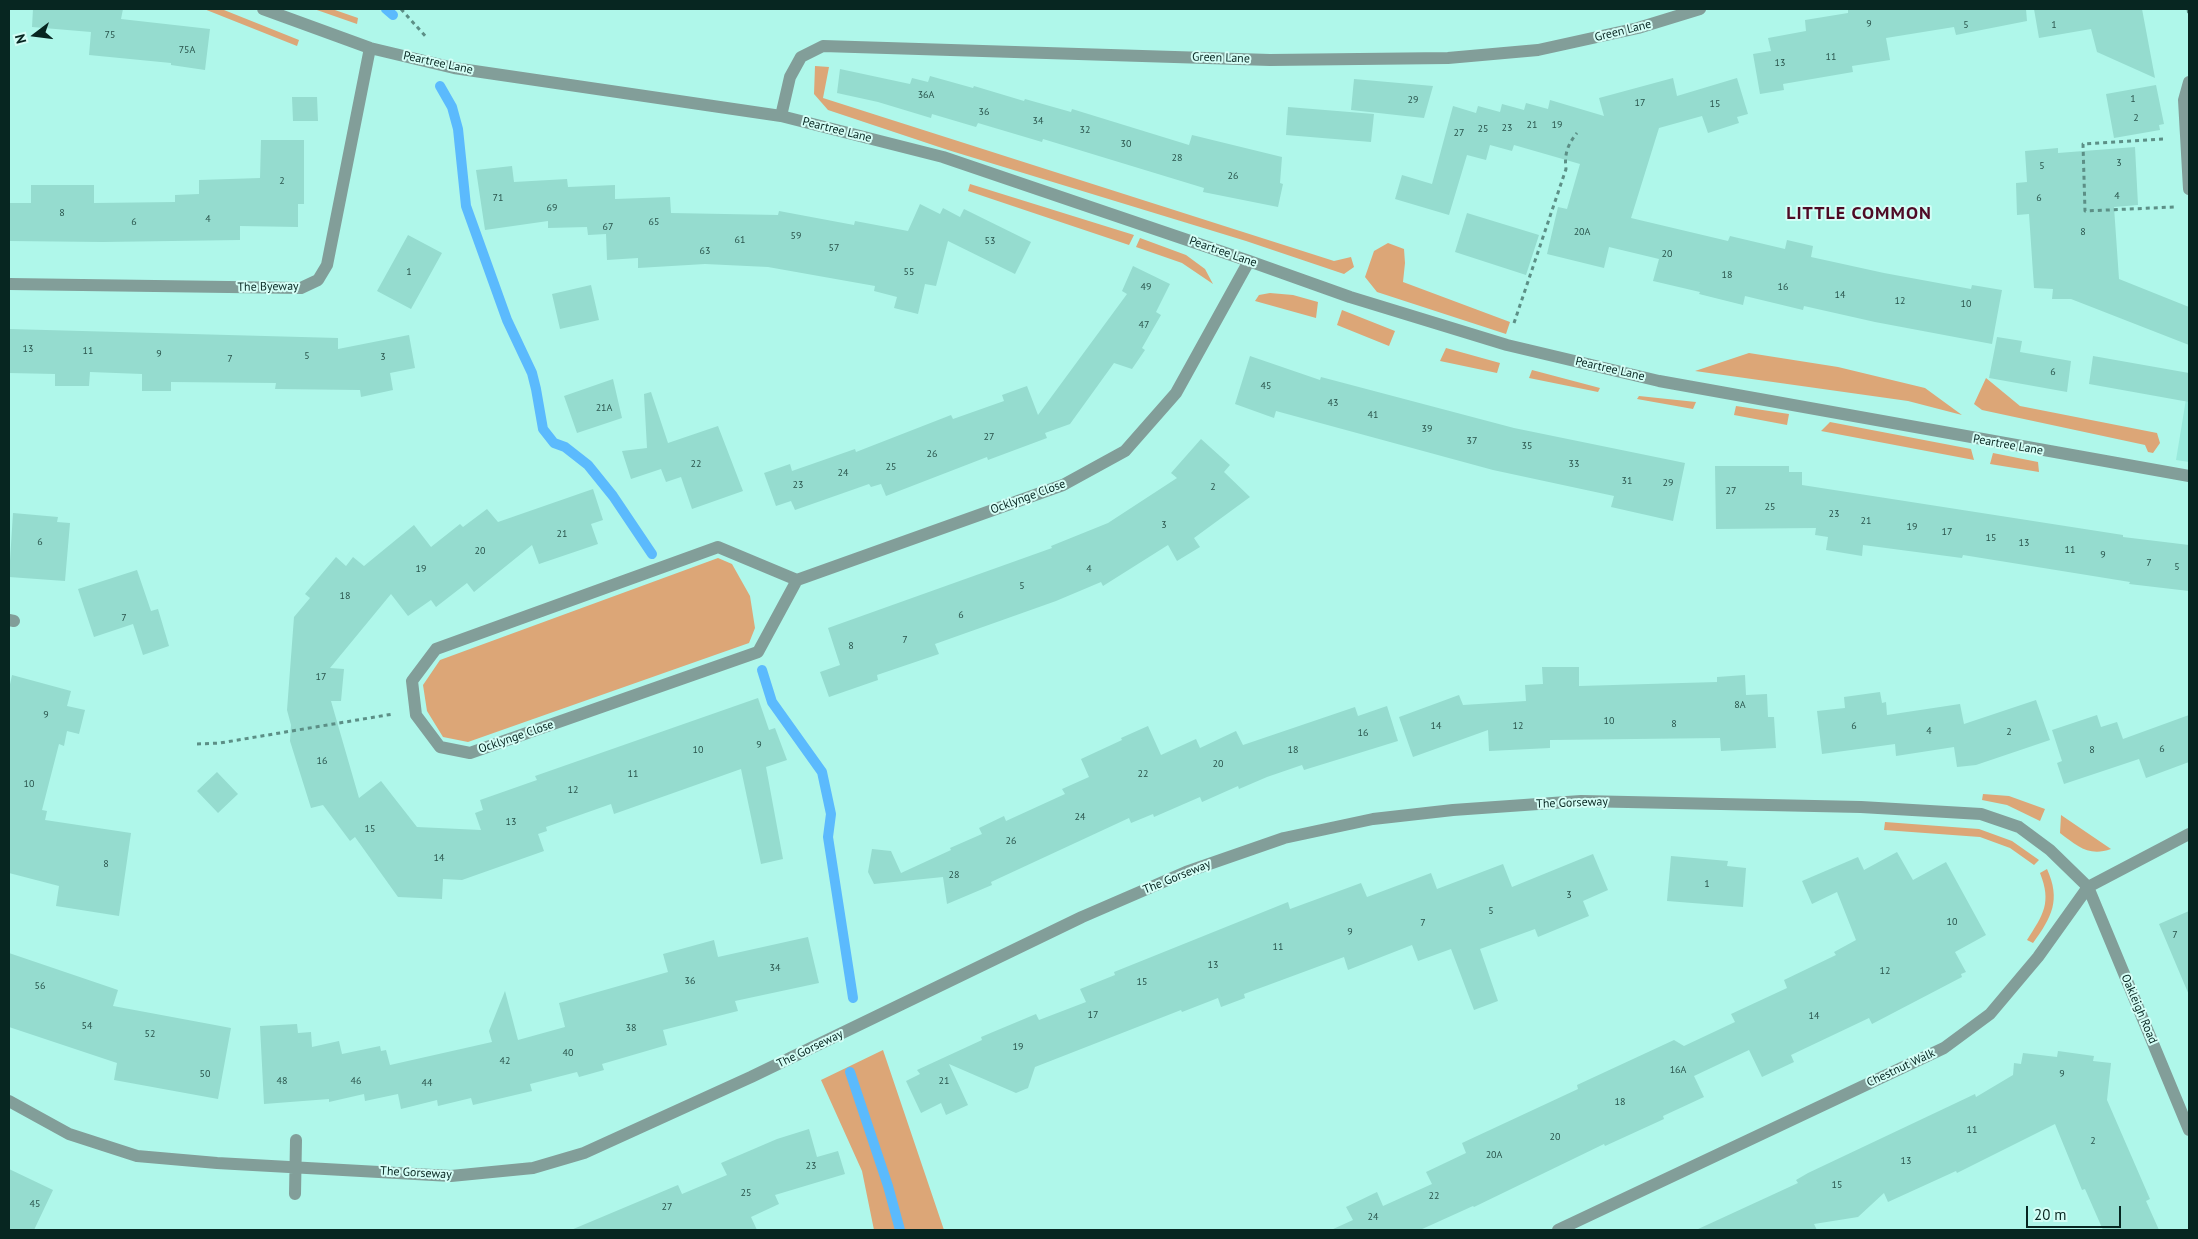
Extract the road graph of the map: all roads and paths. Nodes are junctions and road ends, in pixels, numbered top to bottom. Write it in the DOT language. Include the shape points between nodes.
graph roads {
  1 [pos="263,9"];
  2 [pos="1700,9"];
  3 [pos="2188,9"];
  4 [pos="2189,15"];
  5 [pos="370,48"];
  6 [pos="2189,82"];
  7 [pos="781,116"];
  8 [pos="1577,133"];
  9 [pos="2186,138"];
  10 [pos="2189,189"];
  11 [pos="2170,208"];
  12 [pos="1249,261"];
  13 [pos="9,284"];
  14 [pos="1514,322"];
  15 [pos="2189,476"];
  16 [pos="797,580"];
  17 [pos="416,715"];
  18 [pos="197,744"];
  19 [pos="2189,834"];
  20 [pos="2088,887"];
  21 [pos="9,1101"];
  22 [pos="2189,1130"];
  23 [pos="296,1140"];
  24 [pos="295,1167"];
  25 [pos="295,1194"];
  26 [pos="1558,1230"];
  1 -- 5 [label="street, Peartree Lane"];
  2 -- 7 [label="street, Green Lane" via="1638,28 1538,50 1448,58 1270,60 823,46 801,57 790,77"];
  3 -- 4 [label="path"];
  5 -- 7 [label="street, Peartree Lane" via="454,68"];
  5 -- 13 [label="street, The Byeway" via="327,265 318,280 301,288"];
  6 -- 9 [label="street" via="2184,100"];
  7 -- 12 [label="street, Peartree Lane" via="943,157"];
  8 -- 14 [label="path" via="1569,143 1566,169"];
  9 -- 10 [label="street"];
  9 -- 11 [label="path" via="2083,144 2085,211"];
  12 -- 15 [label="street, Peartree Lane" via="1350,298 1507,345 1659,381"];
  12 -- 16 [label="street, Ocklynge Close" via="1176,393 1125,451 1063,485"];
  16 -- 17 [label="street, Ocklynge Close" via="758,652 470,753 440,747"];
  16 -- 17 [label="street" via="718,547 436,649 412,681"];
  17 -- 18 [label="path" via="397,714"];
  19 -- 20 [label="street, Chestnut Walk"];
  20 -- 22 [label="street, Oakleigh Road"];
  20 -- 24 [label="street, The Gorseway" via="2050,850 2019,827 1981,814 1861,807 1581,801 1373,819 1284,838 1186,872 1082,917 752,1077 584,1153 533,1168 451,1176"];
  20 -- 26 [label="street, Chestnut Walk" via="2038,957 1990,1014 1944,1048"];
  21 -- 24 [label="street, The Gorseway" via="69,1134 137,1156"];
  23 -- 24 [label="street"];
  24 -- 25 [label="street"];
}
